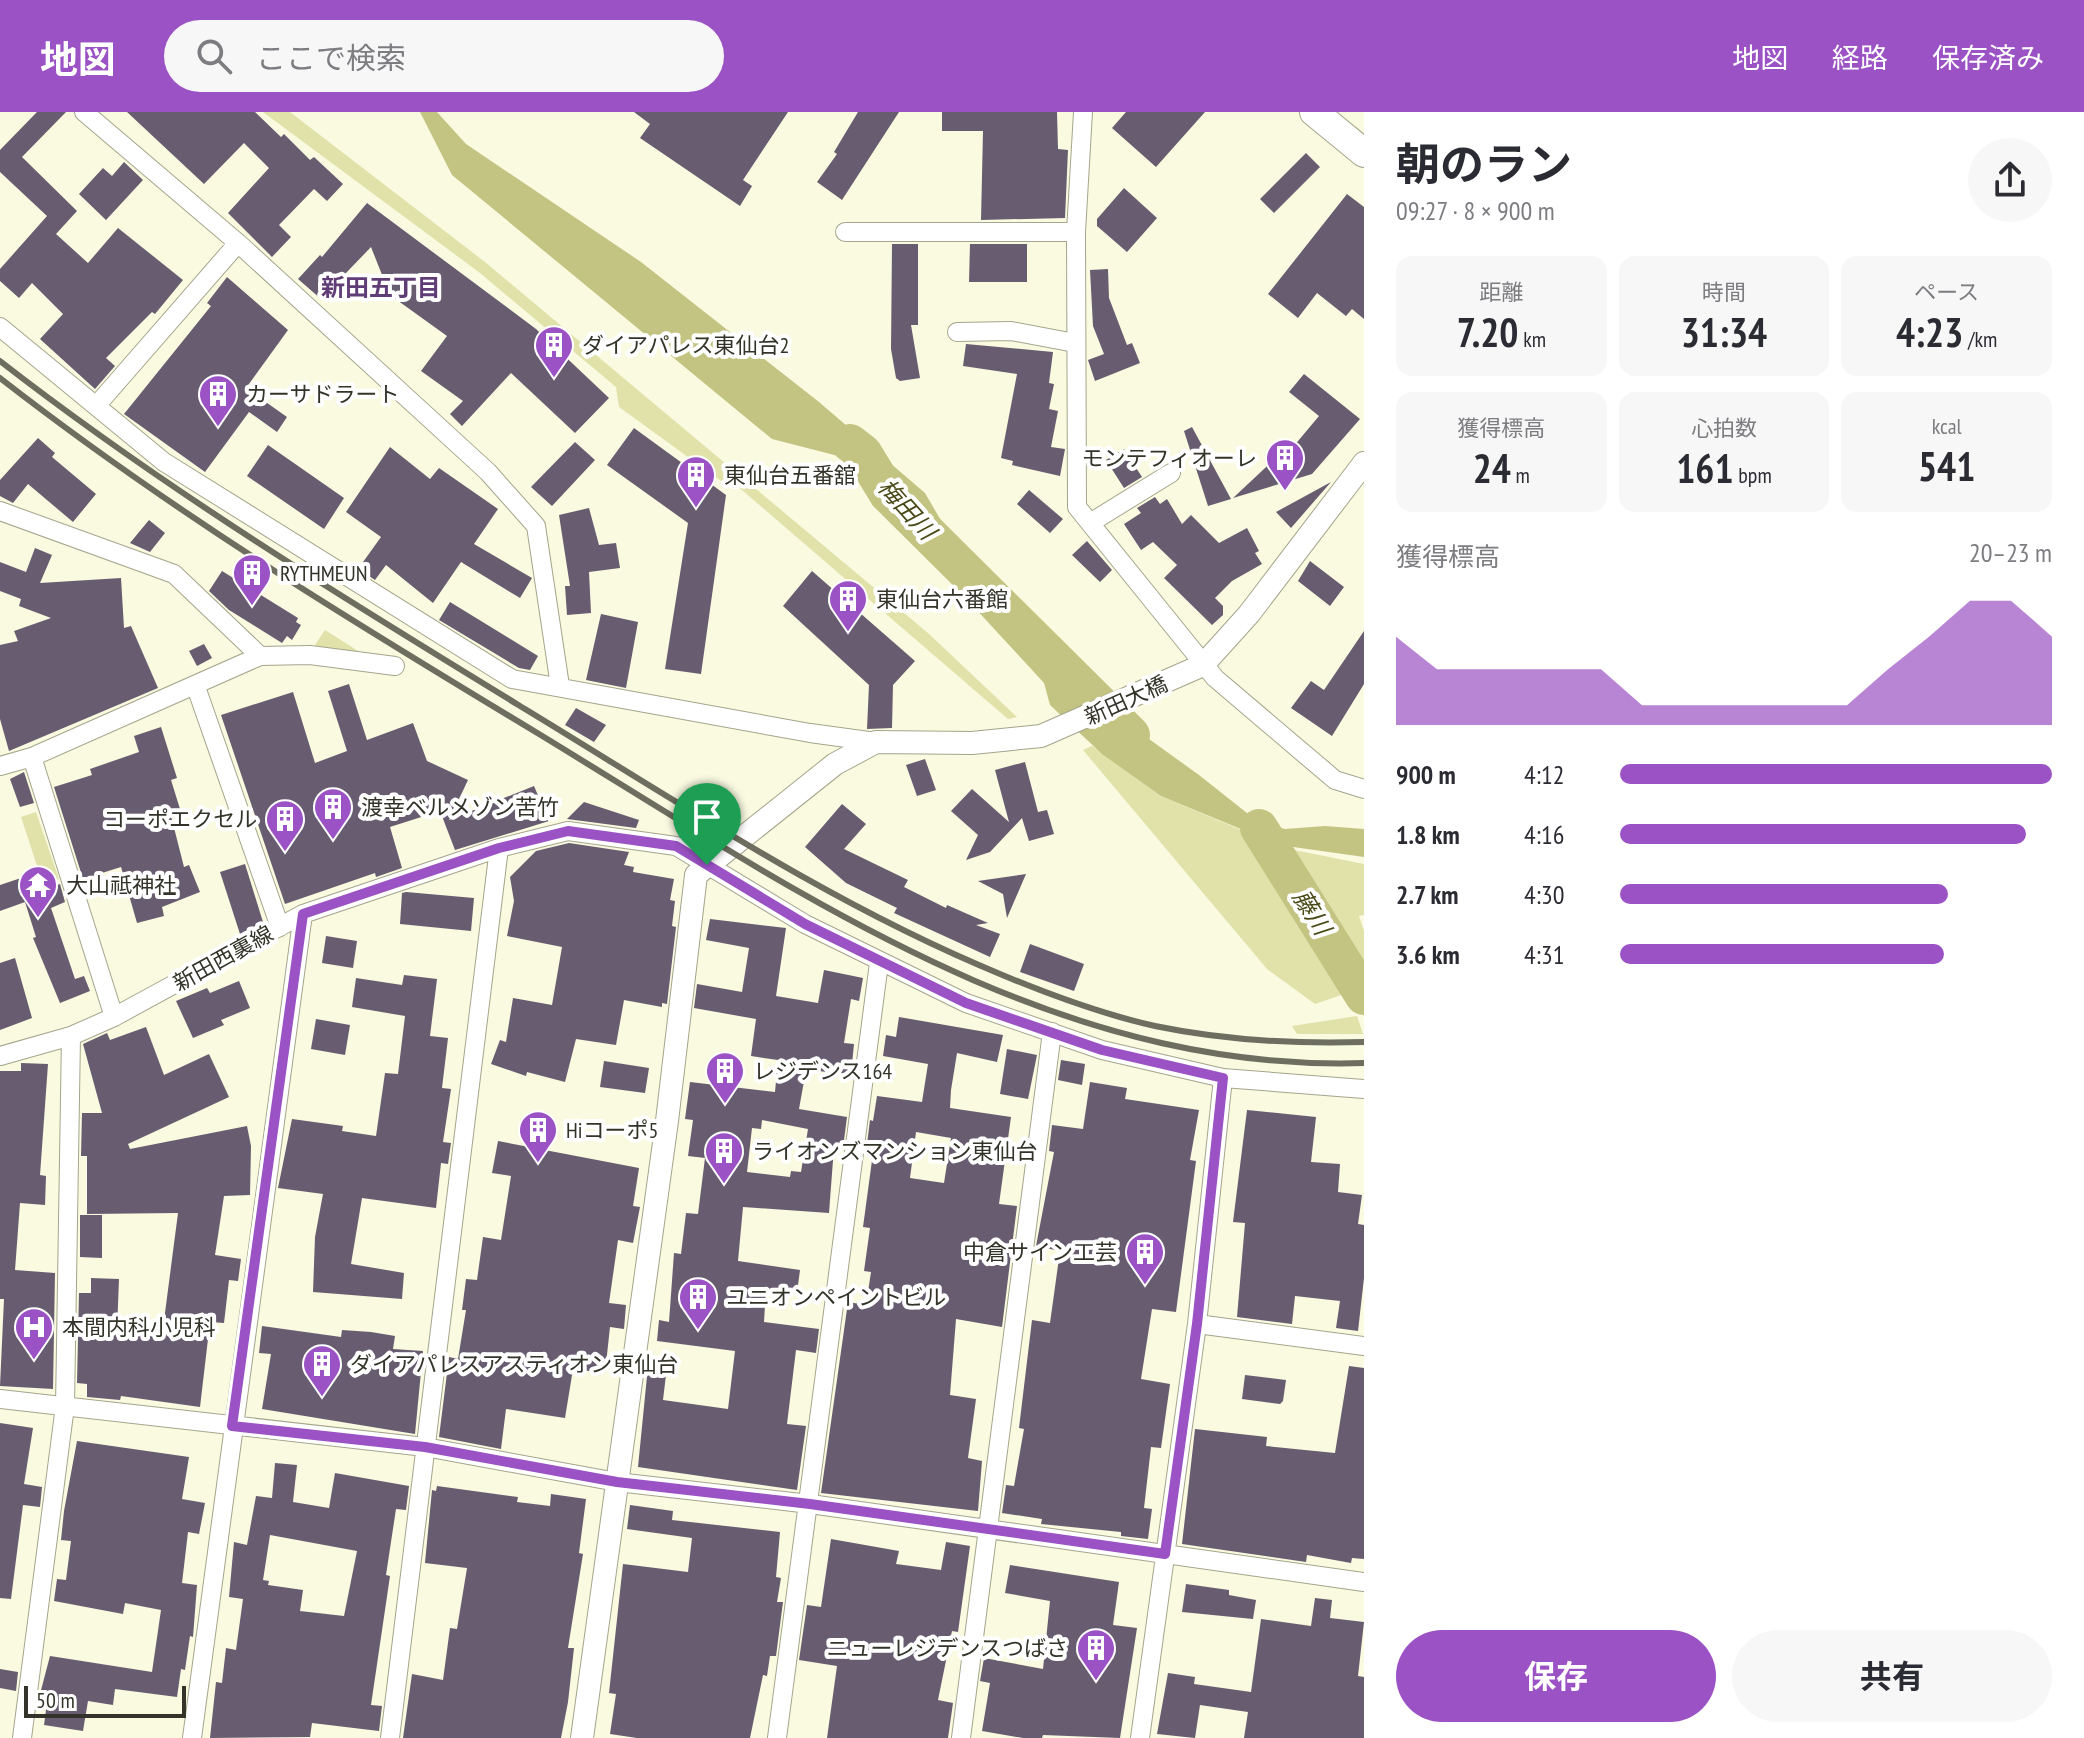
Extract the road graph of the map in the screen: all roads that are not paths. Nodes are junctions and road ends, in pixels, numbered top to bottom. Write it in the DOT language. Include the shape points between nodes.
graph roads {
  1 [pos="84,112"];
  2 [pos="1083,112"];
  3 [pos="1314,112"];
  4 [pos="1364,153"];
  5 [pos="845,232"];
  6 [pos="1076,232"];
  7 [pos="238,243"];
  8 [pos="0,327"];
  9 [pos="957,332"];
  10 [pos="1075,343"];
  11 [pos="96,406"];
  12 [pos="1364,463"];
  13 [pos="1171,473"];
  14 [pos="1,515"];
  15 [pos="1090,523"];
  16 [pos="260,656"];
  17 [pos="395,666"];
  18 [pos="1199,667"];
  19 [pos="560,686"];
  20 [pos="196,687"];
  21 [pos="876,742"];
  22 [pos="32,757"];
  23 [pos="1,760"];
  24 [pos="1364,789"];
  25 [pos="499,848"];
  26 [pos="707,865"];
  27 [pos="303,914"];
  28 [pos="280,927"];
  29 [pos="879,963"];
  30 [pos="114,1017"];
  31 [pos="1052,1032"];
  32 [pos="71,1036"];
  33 [pos="0,1056"];
  34 [pos="1223,1078"];
  35 [pos="1364,1089"];
  36 [pos="1197,1324"];
  37 [pos="1364,1346"];
  38 [pos="0,1399"];
  39 [pos="65,1406"];
  40 [pos="232,1426"];
  41 [pos="425,1447"];
  42 [pos="617,1482"];
  43 [pos="810,1504"];
  44 [pos="989,1529"];
  45 [pos="1165,1554"];
  46 [pos="1364,1582"];
  47 [pos="22,1738"];
  48 [pos="192,1738"];
  49 [pos="390,1738"];
  50 [pos="582,1738"];
  51 [pos="777,1738"];
  52 [pos="961,1738"];
  53 [pos="1140,1738"];
  1 -- 7 [label="street"];
  2 -- 6 [label="street"];
  3 -- 4 [label="highway"];
  5 -- 6 [label="street"];
  6 -- 10 [label="street"];
  7 -- 11 [label="street"];
  7 -- 19 [label="street" via="488,472 536,526"];
  8 -- 11 [label="street"];
  9 -- 10 [label="street" via="1011,331"];
  10 -- 15 [label="street" via="1077,507"];
  11 -- 19 [label="street" via="164,462 441,637 512,679"];
  12 -- 18 [label="street" via="1249,614"];
  13 -- 15 [label="street"];
  14 -- 16 [label="street" via="174,574"];
  15 -- 18 [label="street"];
  16 -- 17 [label="street" via="310,655"];
  16 -- 20 [label="street"];
  18 -- 21 [label="street, 新田大橋" via="1057,731 972,743"];
  18 -- 24 [label="street" via="1335,780"];
  19 -- 21 [label="street"];
  20 -- 22 [label="street"];
  20 -- 28 [label="street"];
  21 -- 26 [label="street" via="835,764"];
  22 -- 23 [label="street"];
  22 -- 30 [label="street"];
  25 -- 26 [label="street, 新田西裏線" via="568,831 676,846"];
  25 -- 27 [label="street, 新田西裏線"];
  25 -- 41 [label="street"];
  26 -- 29 [label="street, 新田西裏線"];
  26 -- 42 [label="street" via="696,875"];
  27 -- 28 [label="street, 新田西裏線"];
  27 -- 40 [label="street"];
  28 -- 30 [label="street, 新田西裏線"];
  29 -- 31 [label="street, 新田西裏線" via="966,1003"];
  29 -- 43 [label="street"];
  30 -- 32 [label="street, 新田西裏線"];
  31 -- 34 [label="street, 新田西裏線" via="1102,1050"];
  31 -- 44 [label="street"];
  32 -- 33 [label="street, 新田西裏線"];
  32 -- 39 [label="street"];
  34 -- 35 [label="street, 新田西裏線"];
  34 -- 36 [label="street"];
  36 -- 37 [label="street"];
  36 -- 45 [label="street"];
  38 -- 39 [label="street"];
  39 -- 40 [label="street"];
  39 -- 47 [label="street"];
  40 -- 41 [label="street"];
  40 -- 48 [label="street"];
  41 -- 42 [label="street"];
  41 -- 49 [label="street"];
  42 -- 43 [label="street"];
  42 -- 50 [label="street"];
  43 -- 44 [label="street"];
  43 -- 51 [label="street"];
  44 -- 45 [label="street"];
  44 -- 52 [label="street"];
  45 -- 46 [label="street"];
  45 -- 53 [label="street"];
}
